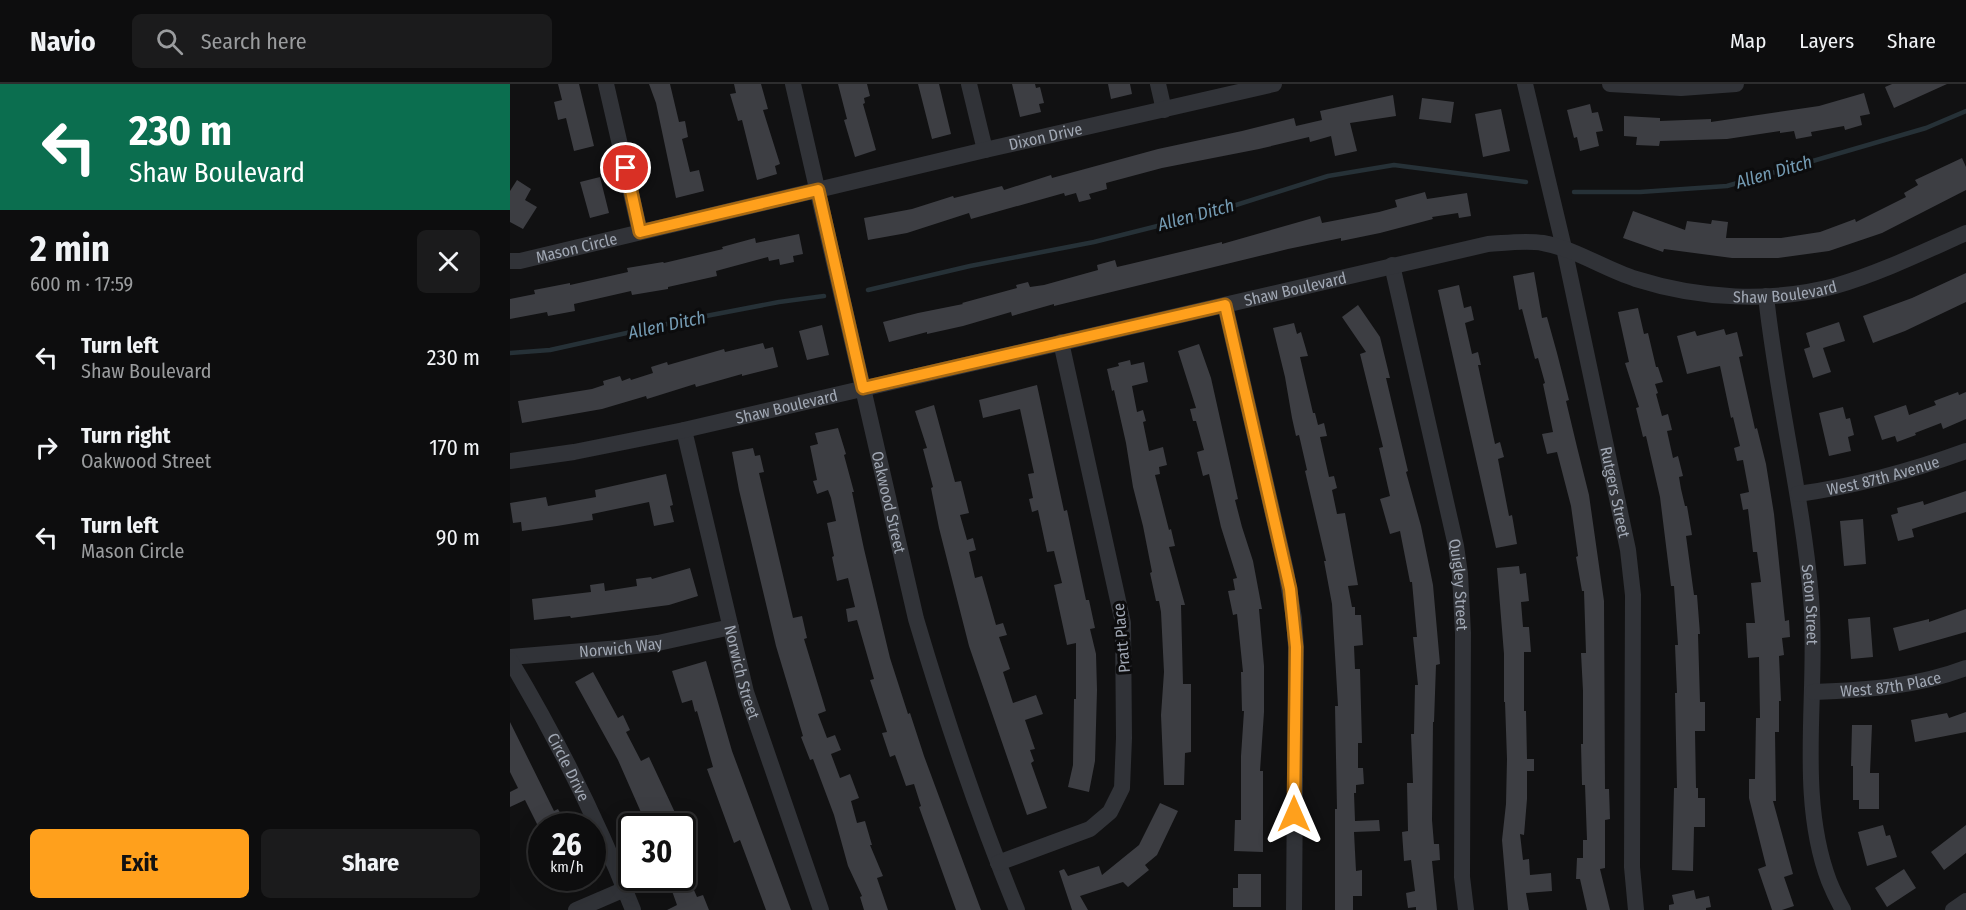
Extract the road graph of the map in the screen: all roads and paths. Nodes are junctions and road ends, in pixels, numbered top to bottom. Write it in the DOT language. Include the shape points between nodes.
graph roads {
  1 [pos="606,84"];
  2 [pos="794,84"];
  3 [pos="969,84"];
  4 [pos="1158,84"];
  5 [pos="1274,84"];
  6 [pos="1525,84"];
  7 [pos="1610,84"];
  8 [pos="1736,84"];
  9 [pos="1164,110"];
  10 [pos="985,150"];
  11 [pos="818,190"];
  12 [pos="640,232"];
  13 [pos="1966,233"];
  14 [pos="1564,248"];
  15 [pos="510,261"];
  16 [pos="1392,265"];
  17 [pos="1766,296"];
  18 [pos="1225,305"];
  19 [pos="1061,342"];
  20 [pos="863,388"];
  21 [pos="684,430"];
  22 [pos="1966,451"];
  23 [pos="510,461"];
  24 [pos="1798,494"];
  25 [pos="731,627"];
  26 [pos="510,658"];
  27 [pos="1966,668"];
  28 [pos="1813,692"];
  29 [pos="998,863"];
  30 [pos="618,874"];
  31 [pos="623,891"];
  32 [pos="625,891"];
  33 [pos="1966,901"];
  34 [pos="576,910"];
  35 [pos="633,910"];
  36 [pos="821,910"];
  37 [pos="1017,910"];
  38 [pos="1294,910"];
  39 [pos="1466,910"];
  40 [pos="1636,910"];
  41 [pos="1843,910"];
  42 [pos="1953,910"];
  1 -- 12 [label="street"];
  2 -- 11 [label="street, Oakwood Street"];
  3 -- 10 [label="street"];
  4 -- 9 [label="street"];
  5 -- 9 [label="street, Dixon Drive"];
  6 -- 14 [label="street, Rutgers Street"];
  7 -- 8 [label="street" via="1680,88"];
  9 -- 10 [label="street, Dixon Drive"];
  10 -- 11 [label="street, Dixon Drive"];
  11 -- 12 [label="street, Mason Circle"];
  11 -- 20 [label="street, Oakwood Street"];
  12 -- 15 [label="street, Mason Circle"];
  13 -- 17 [label="street, Shaw Boulevard" via="1872,274 1833,286"];
  14 -- 16 [label="street, Shaw Boulevard" via="1526,242 1488,244"];
  14 -- 17 [label="street, Shaw Boulevard" via="1614,271 1660,285"];
  14 -- 40 [label="street, Rutgers Street" via="1621,513 1633,595 1632,867"];
  16 -- 18 [label="street, Shaw Boulevard"];
  16 -- 39 [label="street, Quigley Street" via="1460,574 1462,877"];
  17 -- 24 [label="street, Seton Street" via="1772,356"];
  18 -- 19 [label="street, Shaw Boulevard"];
  18 -- 38 [label="street" via="1294,618"];
  19 -- 20 [label="street, Shaw Boulevard"];
  19 -- 29 [label="street, Pratt Place" via="1123,623 1122,788 1110,812 1090,829"];
  20 -- 21 [label="street, Shaw Boulevard"];
  20 -- 29 [label="street, Oakwood Street" via="916,619"];
  21 -- 23 [label="street, Shaw Boulevard"];
  21 -- 25 [label="street, Norwich Street"];
  22 -- 24 [label="street, West 87th Avenue" via="1890,476"];
  24 -- 28 [label="street, Seton Street" via="1811,600"];
  25 -- 26 [label="street, Norwich Way" via="658,643"];
  25 -- 36 [label="street, Norwich Street" via="746,692"];
  26 -- 30 [label="street, Circle Drive" via="574,774"];
  27 -- 28 [label="street, West 87th Place" via="1909,685"];
  28 -- 41 [label="street, Seton Street" via="1811,772 1815,826 1829,882"];
  29 -- 37 [label="street, Oakwood Street"];
  31 -- 34 [label="street"];
  32 -- 35 [label="street, Circle Drive"];
  33 -- 42 [label="street"];
}
